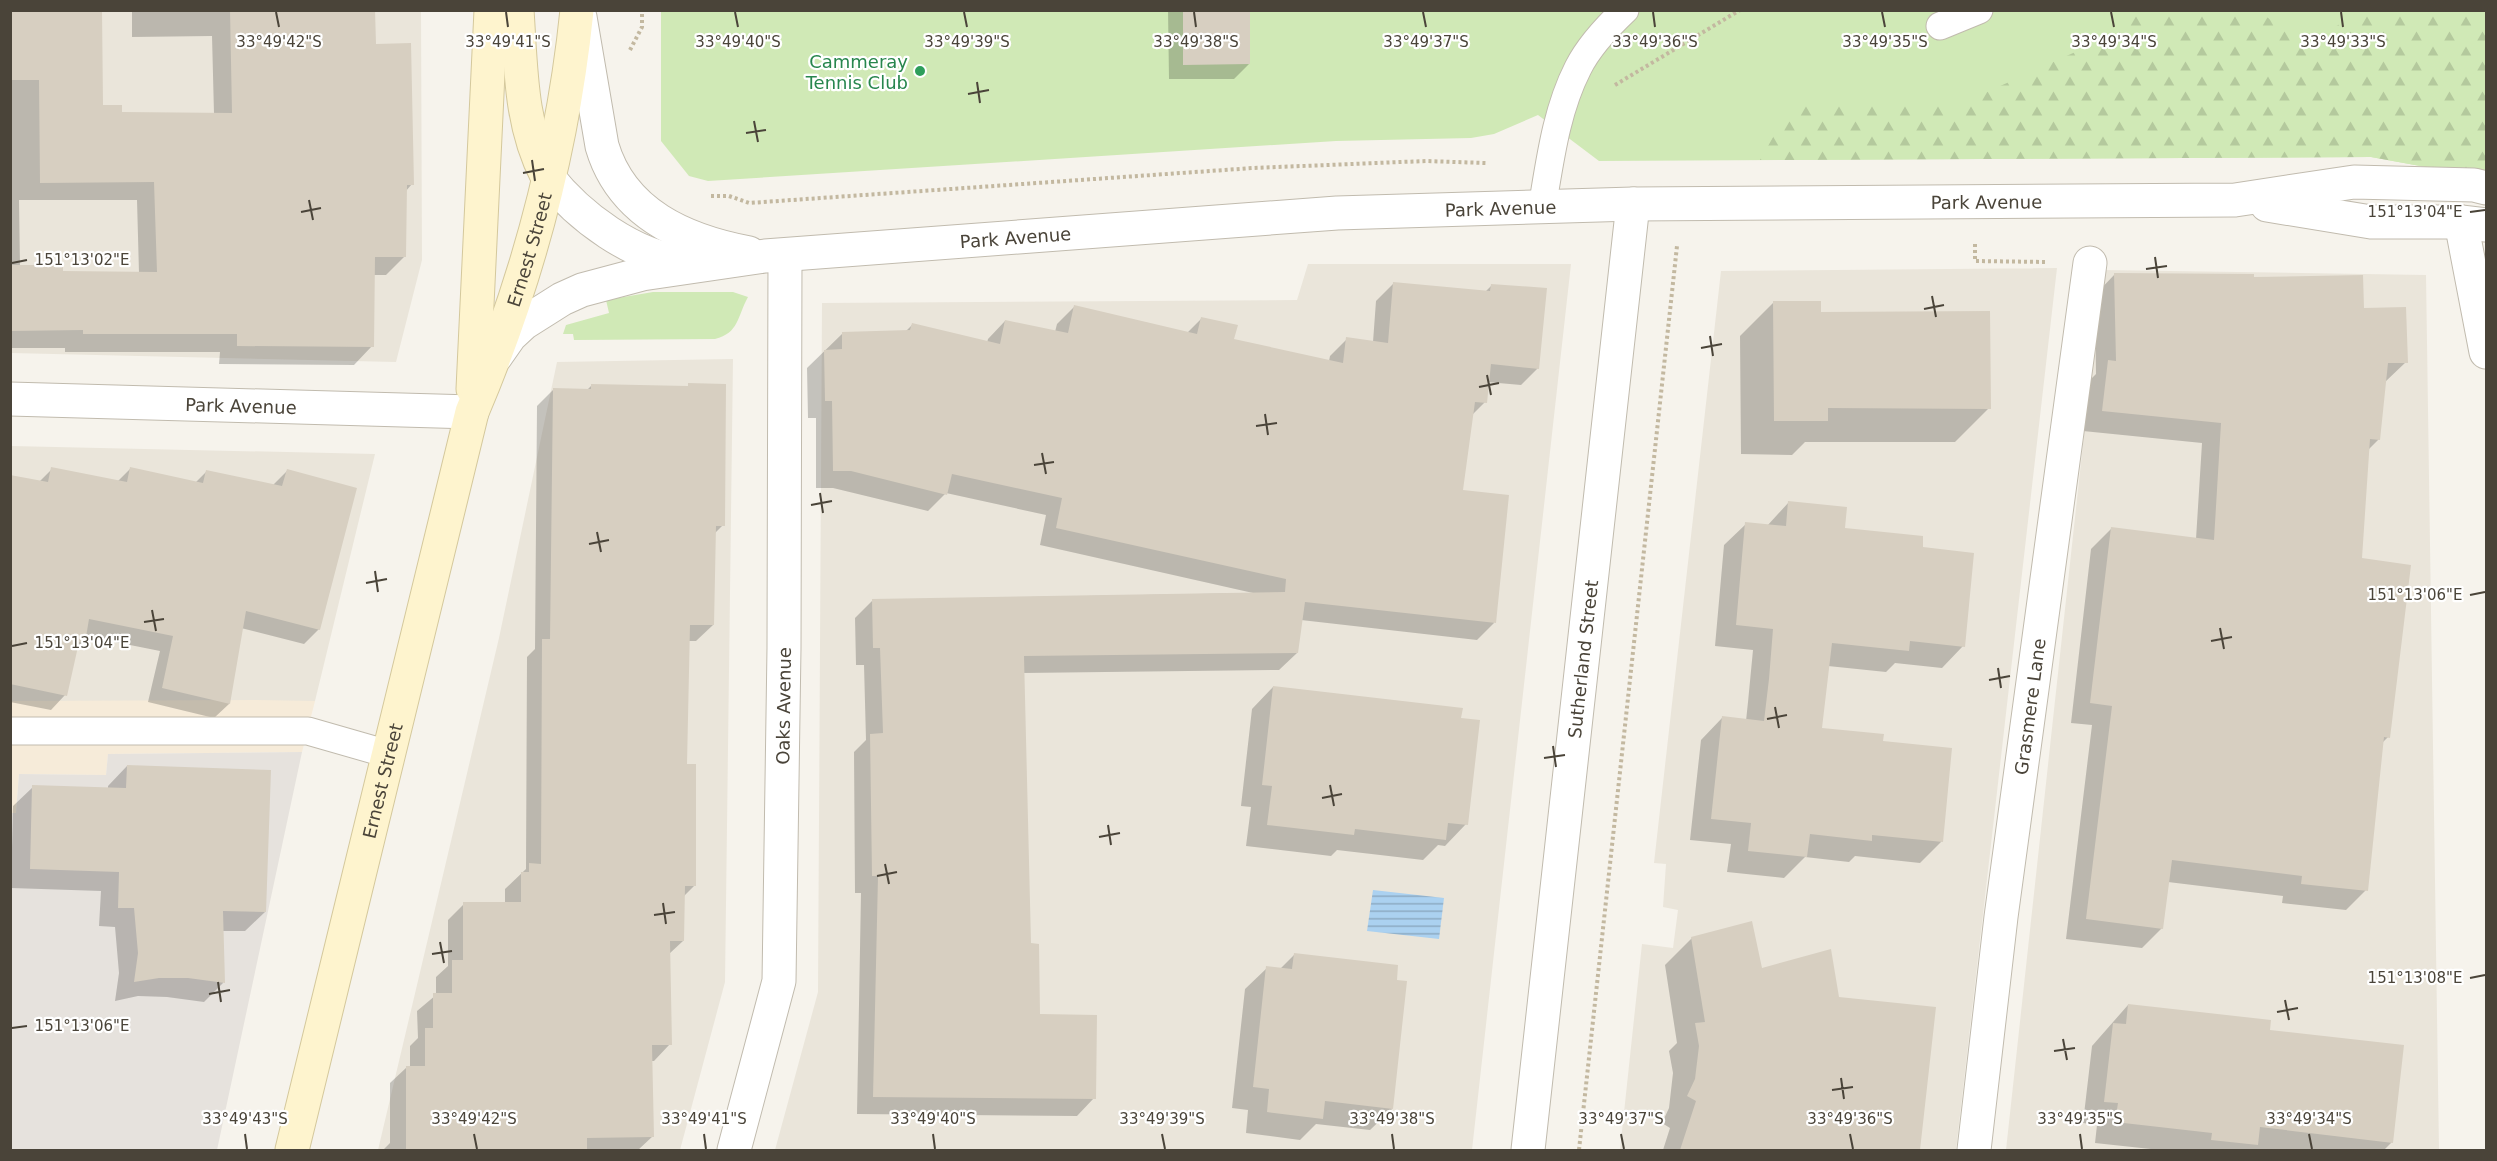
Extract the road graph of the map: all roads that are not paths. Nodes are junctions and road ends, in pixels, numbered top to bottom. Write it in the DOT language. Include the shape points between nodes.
graph roads {
  1 [pos="491,10"];
  2 [pos="517,10"];
  3 [pos="578,10"];
  4 [pos="1625,10"];
  5 [pos="1979,10"];
  6 [pos="1940,26"];
  7 [pos="547,176"];
  8 [pos="2487,188"];
  9 [pos="2235,200"];
  10 [pos="1633,204"];
  11 [pos="1542,208"];
  12 [pos="2474,223"];
  13 [pos="775,256"];
  14 [pos="2090,263"];
  15 [pos="715,265"];
  16 [pos="2487,352"];
  17 [pos="496,356"];
  18 [pos="10,399"];
  19 [pos="472,412"];
  20 [pos="10,731"];
  21 [pos="387,754"];
  22 [pos="292,1150"];
  23 [pos="734,1150"];
  24 [pos="1528,1150"];
  25 [pos="1974,1150"];
  1 -- 19 [label="main road, Ernest Street"];
  2 -- 7 [label="main road" via="528,130"];
  3 -- 7 [label="main road, Ernest Street" via="566,95"];
  3 -- 13 [label="street, Park Avenue" via="602,146 620,186 648,215 687,236 727,249"];
  4 -- 11 [label="lane" via="1605,29 1578,68 1559,118"];
  5 -- 6 [label="lane"];
  7 -- 15 [label="street, Park Avenue" via="586,215 626,243 670,261"];
  7 -- 17 [label="main road, Ernest Street" via="535,234"];
  8 -- 9 [label="street, Park Avenue" via="2355,182"];
  9 -- 10 [label="street, Park Avenue"];
  9 -- 12 [label="street, Park Avenue" via="2371,222"];
  10 -- 11 [label="street, Park Avenue"];
  10 -- 24 [label="street, Sutherland Street"];
  11 -- 13 [label="street, Park Avenue" via="1337,213"];
  12 -- 16 [label="street"];
  13 -- 15 [label="street, Park Avenue"];
  13 -- 23 [label="street, Oaks Avenue" via="784,648 778,981"];
  14 -- 25 [label="street, Grasmere Lane" via="2001,917"];
  15 -- 17 [label="street, Park Avenue" via="642,274 582,290 524,323"];
  17 -- 19 [label="main road, Ernest Street"];
  18 -- 19 [label="street, Park Avenue"];
  19 -- 21 [label="main road, Ernest Street"];
  20 -- 21 [label="lane" via="308,731"];
  21 -- 22 [label="main road, Ernest Street"];
}
